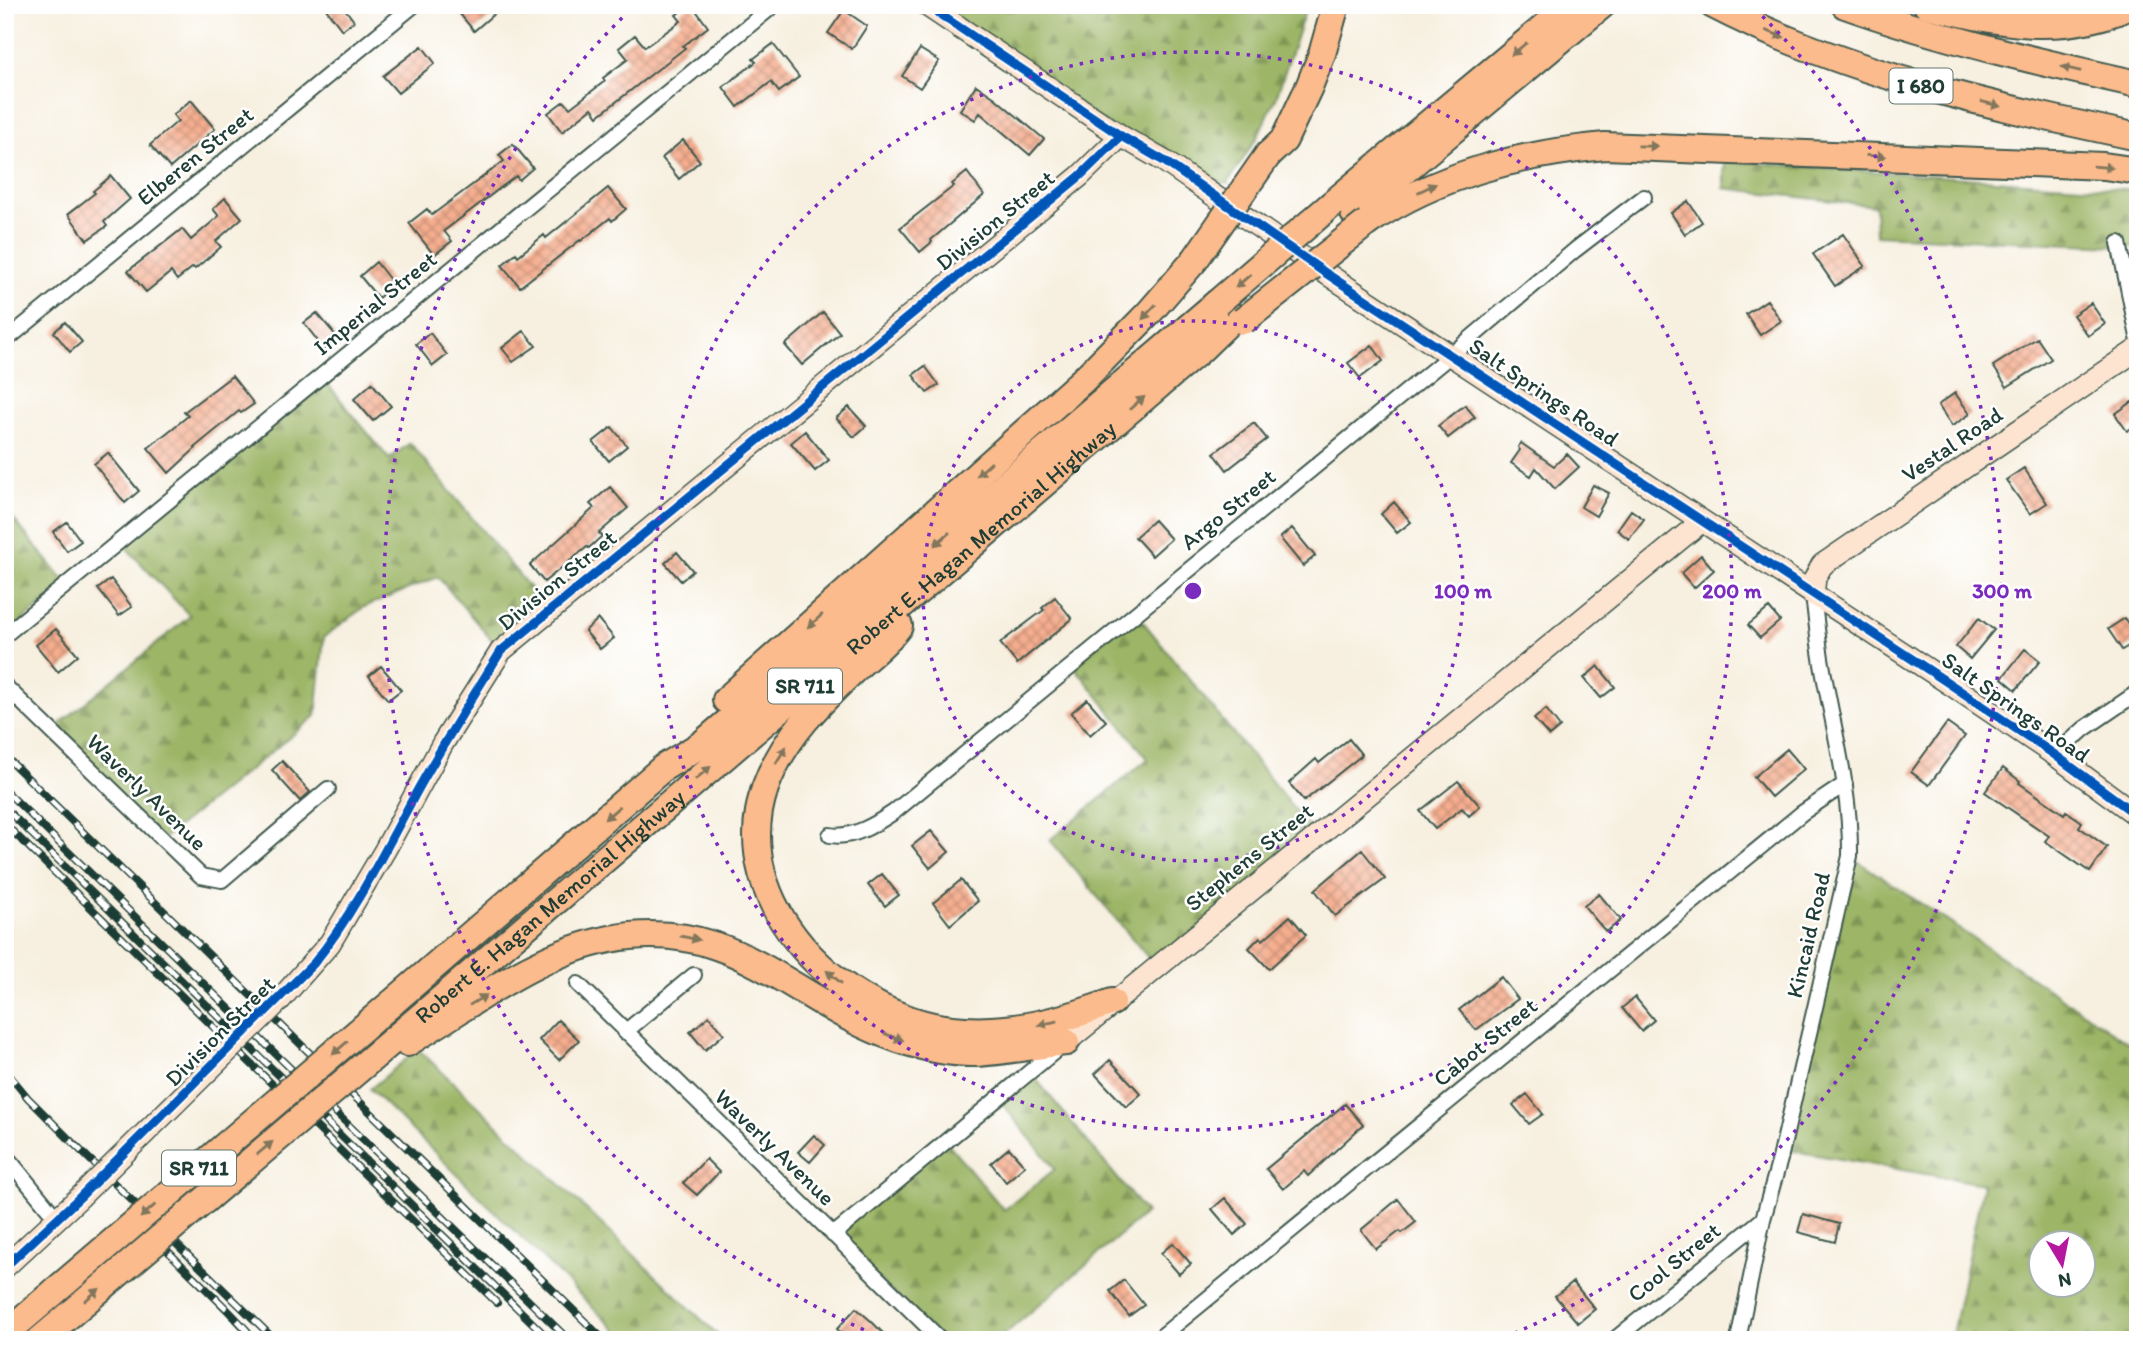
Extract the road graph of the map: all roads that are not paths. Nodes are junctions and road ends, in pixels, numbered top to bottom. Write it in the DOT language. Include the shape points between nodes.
graph roads {
  1 [pos="414,5"];
  2 [pos="774,5"];
  3 [pos="926,5"];
  4 [pos="1319,5"];
  5 [pos="1336,5"];
  6 [pos="1713,5"];
  7 [pos="1845,5"];
  8 [pos="1927,5"];
  9 [pos="2132,5"];
  10 [pos="1587,10"];
  11 [pos="2138,84"];
  12 [pos="1121,136"];
  13 [pos="2138,137"];
  14 [pos="1268,155"];
  15 [pos="2138,171"];
  16 [pos="1644,197"];
  17 [pos="1351,214"];
  18 [pos="2119,243"];
  19 [pos="1232,314"];
  20 [pos="2138,337"];
  21 [pos="5,341"];
  22 [pos="2138,349"];
  23 [pos="1452,355"];
  24 [pos="1701,522"];
  25 [pos="914,594"];
  26 [pos="1812,595"];
  27 [pos="5,635"];
  28 [pos="5,686"];
  29 [pos="2138,692"];
  30 [pos="2055,755"];
  31 [pos="663,768"];
  32 [pos="1845,784"];
  33 [pos="328,789"];
  34 [pos="2138,816"];
  35 [pos="831,835"];
  36 [pos="694,975"];
  37 [pos="578,984"];
  38 [pos="1112,1002"];
  39 [pos="414,1030"];
  40 [pos="625,1032"];
  41 [pos="1066,1042"];
  42 [pos="5,1155"];
  43 [pos="57,1219"];
  44 [pos="1763,1219"];
  45 [pos="833,1235"];
  46 [pos="5,1267"];
  47 [pos="5,1334"];
  48 [pos="40,1340"];
  49 [pos="941,1340"];
  50 [pos="1157,1340"];
  51 [pos="1614,1340"];
  52 [pos="1738,1340"];
  1 -- 21 [label="street, Elberen Street"];
  2 -- 27 [label="street, Imperial Street"];
  3 -- 12 [label="street, Salt Springs Road"];
  4 -- 14 [label="highway" via="1294,83 1272,132"];
  5 -- 14 [label="highway" via="1309,87 1284,140"];
  6 -- 13 [label="highway, I 680, one-way" via="1888,77"];
  11 -- 7 [label="highway, I 680, one-way" via="2028,59"];
  8 -- 9 [label="highway" via="2017,23 2062,24 2095,20"];
  10 -- 17 [label="highway"];
  12 -- 23 [label="street, Salt Springs Road"];
  12 -- 43 [label="street, Division Street, bridge" via="1080,176 501,651 443,743 330,943 279,1001"];
  14 -- 31 [label="highway, one-way, bridge" via="1194,261 1084,379 690,733"];
  17 -- 15 [label="highway, one-way" via="1463,174 1540,153 1605,146 2090,165"];
  16 -- 23 [label="street, Argo Street"];
  17 -- 19 [label="highway, bridge"];
  17 -- 19 [label="highway, bridge"];
  18 -- 20 [label="street"];
  25 -- 19 [label="highway, Robert E. Hagan Memorial Highway / SR 711, one-way" via="1201,349"];
  19 -- 31 [label="highway, one-way" via="702,744"];
  22 -- 26 [label="street, Vestal Road" via="1822,565"];
  23 -- 24 [label="street, Salt Springs Road"];
  23 -- 35 [label="street, Argo Street" via="894,811 867,828 841,837"];
  24 -- 26 [label="street, Salt Springs Road"];
  24 -- 38 [label="street, Stephens Street"];
  38 -- 25 [label="highway, one-way" via="1066,1019 1006,1030 952,1029 914,1021 846,988 793,937 776,909 765,882 757,835 760,808 777,761 810,715 898,629"];
  39 -- 25 [label="highway, Robert E. Hagan Memorial Highway / SR 711, one-way"];
  26 -- 30 [label="street, Salt Springs Road"];
  26 -- 32 [label="street, Kincaid Road"];
  28 -- 33 [label="street, Waverly Avenue" via="201,876 222,880"];
  29 -- 30 [label="street"];
  30 -- 34 [label="street, Salt Springs Road"];
  31 -- 47 [label="highway, Robert E. Hagan Memorial Highway / SR 711, one-way, bridge"];
  32 -- 44 [label="street, Kincaid Road" via="1850,856"];
  32 -- 50 [label="street, Cabot Street" via="1802,813"];
  36 -- 40 [label="street"];
  37 -- 40 [label="street, Waverly Avenue"];
  38 -- 41 [label="street, Stephens Street"];
  39 -- 41 [label="highway, one-way" via="542,961 610,939 645,934 694,938 734,951 876,1030 922,1046 976,1053"];
  48 -- 39 [label="highway, SR 711, one-way, bridge" via="377,1053 403,1045"];
  40 -- 45 [label="street, Waverly Avenue"];
  41 -- 45 [label="street, Stephens Street"];
  42 -- 43 [label="street"];
  43 -- 46 [label="street, Division Street"];
  44 -- 51 [label="street, Cool Street"];
  44 -- 52 [label="street, Kincaid Road"];
  45 -- 49 [label="street, Waverly Avenue"];
}
